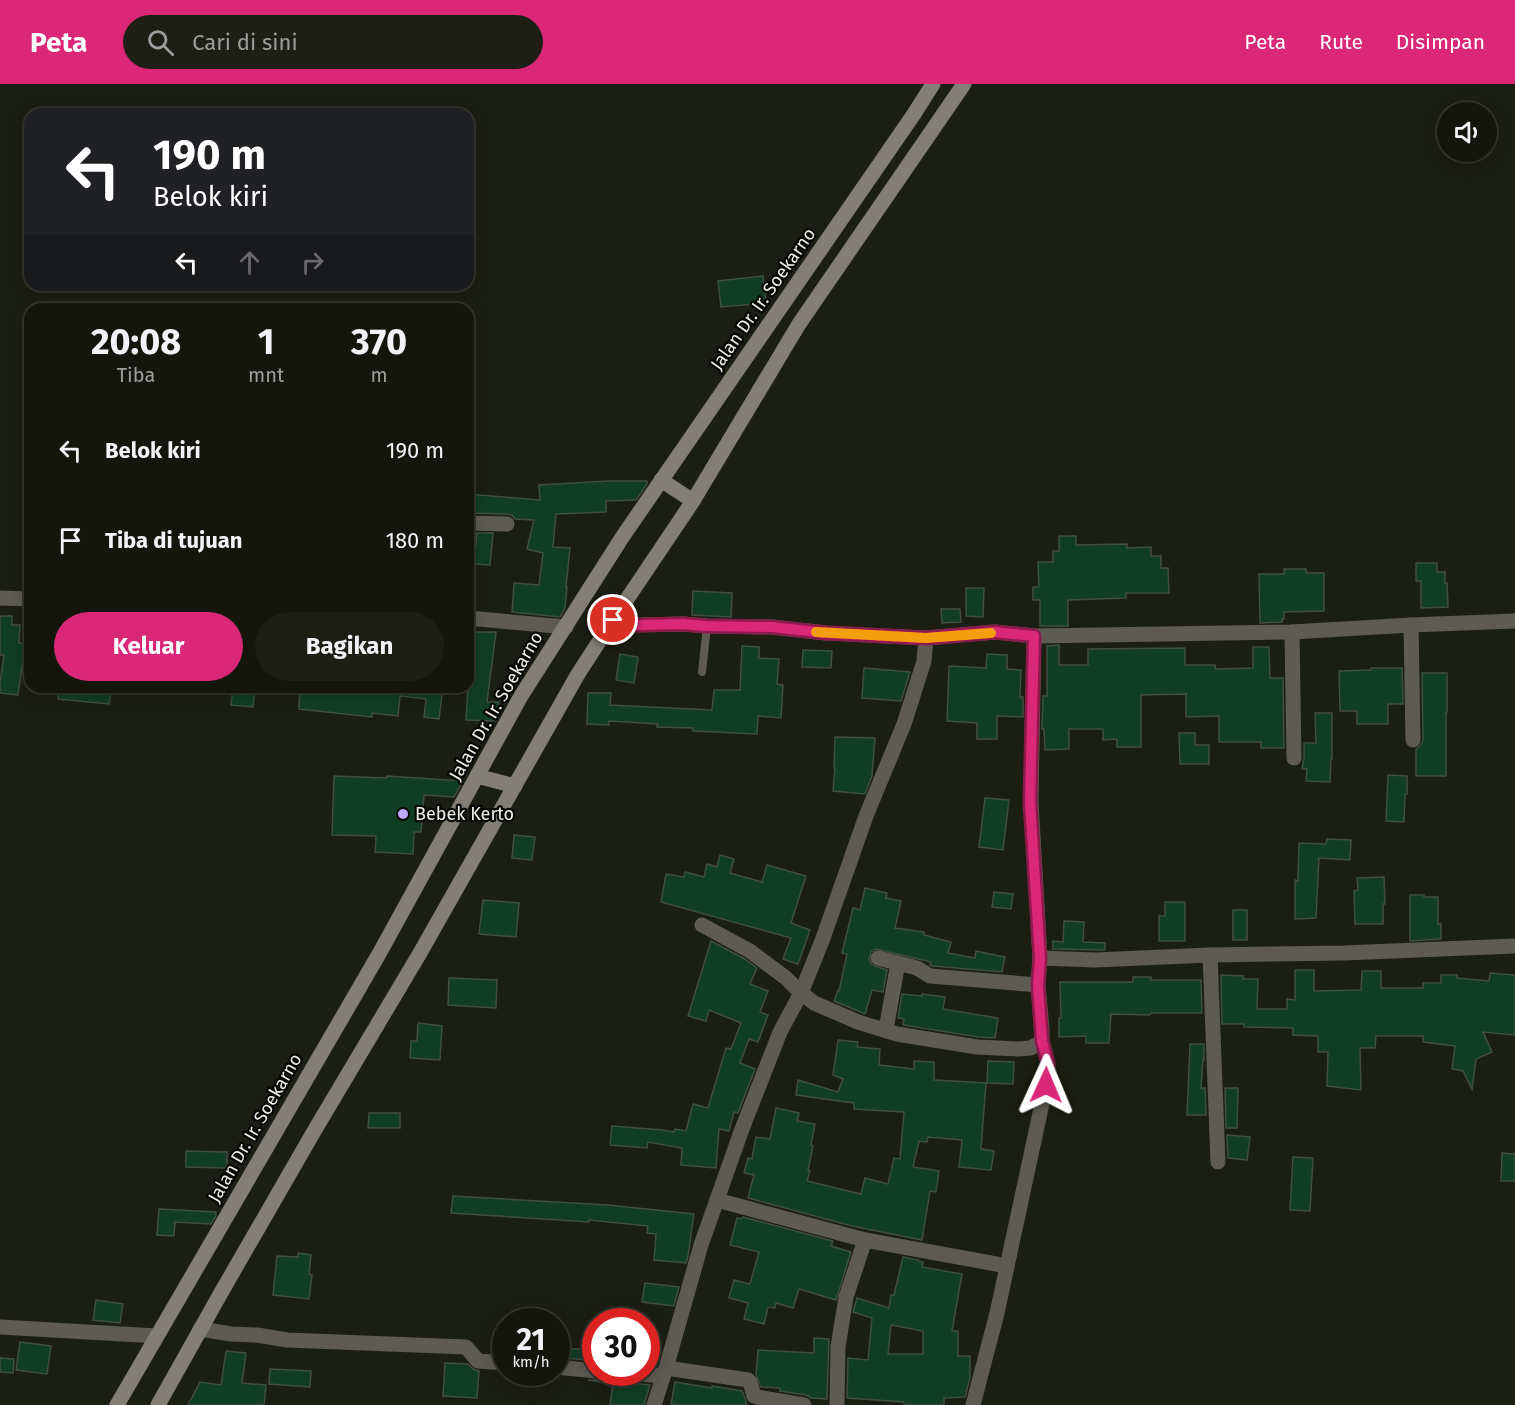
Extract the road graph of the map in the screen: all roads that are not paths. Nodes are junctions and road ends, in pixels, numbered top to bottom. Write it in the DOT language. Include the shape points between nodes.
graph roads {
  1 [pos="933,84"];
  2 [pos="964,84"];
  3 [pos="661,480"];
  4 [pos="693,501"];
  5 [pos="474,523"];
  6 [pos="507,524"];
  7 [pos="6,598"];
  8 [pos="24,599"];
  9 [pos="474,619"];
  10 [pos="613,620"];
  11 [pos="1515,621"];
  12 [pos="1411,625"];
  13 [pos="706,626"];
  14 [pos="566,627"];
  15 [pos="1292,632"];
  16 [pos="1034,636"];
  17 [pos="926,638"];
  18 [pos="702,672"];
  19 [pos="1413,740"];
  20 [pos="1294,758"];
  21 [pos="477,776"];
  22 [pos="515,786"];
  23 [pos="702,925"];
  24 [pos="1515,946"];
  25 [pos="1210,955"];
  26 [pos="879,958"];
  27 [pos="1040,958"];
  28 [pos="898,963"];
  29 [pos="1038,986"];
  30 [pos="801,993"];
  31 [pos="886,1029"];
  32 [pos="1042,1041"];
  33 [pos="1218,1162"];
  34 [pos="717,1200"];
  35 [pos="865,1240"];
  36 [pos="1007,1266"];
  37 [pos="0,1327"];
  38 [pos="200,1329"];
  39 [pos="150,1335"];
  40 [pos="492,1362"];
  41 [pos="660,1372"];
  42 [pos="665,1372"];
  43 [pos="117,1405"];
  44 [pos="158,1405"];
  45 [pos="654,1405"];
  46 [pos="804,1405"];
  47 [pos="837,1405"];
  48 [pos="973,1405"];
  1 -- 3 [label="main road, Jalan Dr. Ir. Soekarno"];
  2 -- 4 [label="main road" via="799,324"];
  3 -- 4 [label="main road"];
  3 -- 14 [label="main road, Jalan Dr. Ir. Soekarno"];
  4 -- 10 [label="main road"];
  5 -- 6 [label="street"];
  7 -- 8 [label="street"];
  9 -- 14 [label="street"];
  10 -- 13 [label="street" via="637,625"];
  10 -- 22 [label="main road"];
  11 -- 12 [label="street"];
  12 -- 15 [label="street"];
  12 -- 19 [label="street"];
  13 -- 17 [label="street"];
  13 -- 18 [label="lane"];
  14 -- 21 [label="main road, Jalan Dr. Ir. Soekarno" via="521,696"];
  15 -- 16 [label="street"];
  15 -- 20 [label="street"];
  16 -- 17 [label="street" via="995,632"];
  16 -- 27 [label="street" via="1030,802"];
  17 -- 30 [label="street" via="924,661 904,724"];
  21 -- 22 [label="main road"];
  21 -- 39 [label="main road, Jalan Dr. Ir. Soekarno" via="379,954"];
  22 -- 38 [label="main road"];
  23 -- 30 [label="street" via="750,951"];
  24 -- 25 [label="street"];
  25 -- 27 [label="street"];
  25 -- 33 [label="street"];
  26 -- 28 [label="street"];
  27 -- 29 [label="street"];
  28 -- 29 [label="street" via="936,977"];
  28 -- 31 [label="street"];
  29 -- 32 [label="street"];
  30 -- 31 [label="street" via="844,1017"];
  30 -- 34 [label="street" via="780,1032"];
  31 -- 32 [label="street" via="976,1047 1031,1048"];
  32 -- 36 [label="street" via="1048,1063 1046,1085"];
  34 -- 35 [label="street"];
  34 -- 42 [label="street"];
  35 -- 36 [label="street"];
  35 -- 47 [label="street" via="846,1297 838,1347"];
  36 -- 48 [label="street"];
  37 -- 39 [label="street"];
  38 -- 40 [label="street" via="287,1340 466,1347 478,1361"];
  38 -- 44 [label="main road"];
  39 -- 43 [label="main road, Jalan Dr. Ir. Soekarno"];
  41 -- 42 [label="street"];
  42 -- 45 [label="street"];
  42 -- 46 [label="street" via="748,1380 757,1398"];
}
